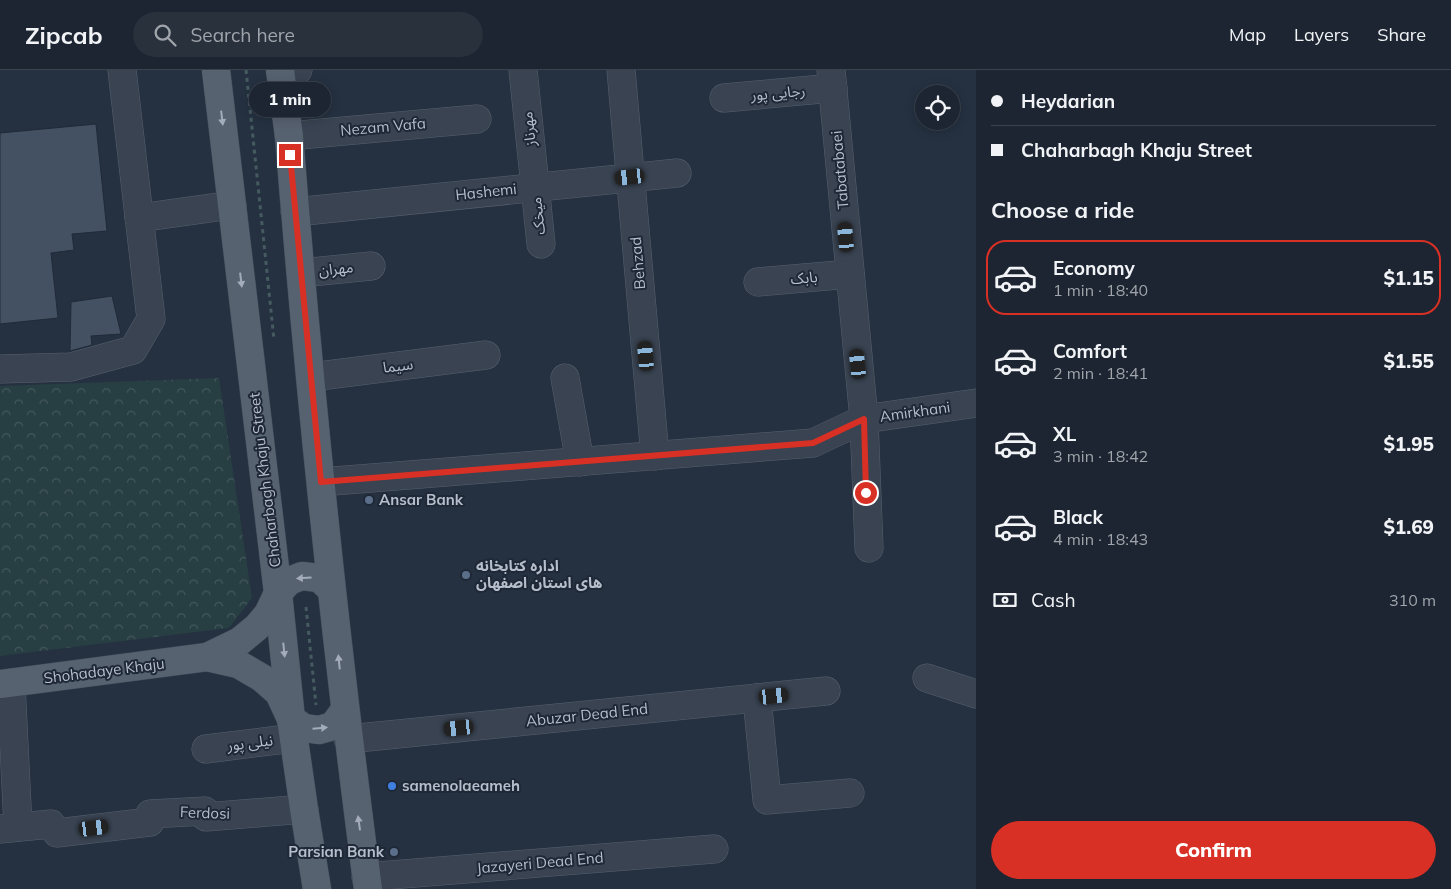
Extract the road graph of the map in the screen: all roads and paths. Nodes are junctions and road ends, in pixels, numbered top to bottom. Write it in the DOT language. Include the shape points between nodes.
graph roads {
  1 [pos="122,70"];
  2 [pos="216,70"];
  3 [pos="246,70"];
  4 [pos="524,70"];
  5 [pos="621,70"];
  6 [pos="286,71"];
  7 [pos="832,79"];
  8 [pos="724,98"];
  9 [pos="477,119"];
  10 [pos="289,136"];
  11 [pos="677,173"];
  12 [pos="630,177"];
  13 [pos="535,187"];
  14 [pos="232,205"];
  15 [pos="295,212"];
  16 [pos="139,218"];
  17 [pos="541,244"];
  18 [pos="371,266"];
  19 [pos="301,273"];
  20 [pos="850,274"];
  21 [pos="758,282"];
  22 [pos="274,340"];
  23 [pos="486,355"];
  24 [pos="0,368"];
  25 [pos="311,377"];
  26 [pos="565,378"];
  27 [pos="976,403"];
  28 [pos="864,419"];
  29 [pos="655,456"];
  30 [pos="580,462"];
  31 [pos="321,482"];
  32 [pos="869,548"];
  33 [pos="302,576"];
  34 [pos="331,589"];
  35 [pos="278,593"];
  36 [pos="207,657"];
  37 [pos="927,678"];
  38 [pos="5,684"];
  39 [pos="826,691"];
  40 [pos="976,694"];
  41 [pos="757,698"];
  42 [pos="344,711"];
  43 [pos="301,729"];
  44 [pos="348,739"];
  45 [pos="206,749"];
  46 [pos="850,793"];
  47 [pos="304,809"];
  48 [pos="9,828"];
  49 [pos="714,849"];
  50 [pos="367,883"];
  51 [pos="318,889"];
  1 -- 16 [label="street"];
  2 -- 14 [label="main road, Chaharbagh Khaju Street, one-way"];
  3 -- 22 [label="path"];
  4 -- 13 [label="street, مهرناز"];
  5 -- 12 [label="street, Behzad"];
  6 -- 10 [label="main road"];
  7 -- 8 [label="street, رجایی پور"];
  7 -- 20 [label="street, Tabatabaei"];
  9 -- 10 [label="street, Nezam Vafa"];
  10 -- 15 [label="main road"];
  11 -- 12 [label="street, Hashemi"];
  12 -- 13 [label="street, Hashemi"];
  12 -- 29 [label="street, Behzad"];
  13 -- 15 [label="street, Hashemi"];
  13 -- 17 [label="street, میخک"];
  14 -- 16 [label="street"];
  14 -- 35 [label="main road, Chaharbagh Khaju Street, one-way"];
  15 -- 19 [label="main road"];
  16 -- 24 [label="street" via="151,319 133,350 71,367"];
  18 -- 19 [label="street, مهران"];
  19 -- 25 [label="main road"];
  20 -- 21 [label="street, بابک"];
  20 -- 28 [label="street, Tabatabaei"];
  23 -- 25 [label="street, سیما"];
  25 -- 31 [label="main road"];
  26 -- 30 [label="street"];
  27 -- 28 [label="street, Amirkhani"];
  28 -- 29 [label="street, Amirkhani" via="813,443"];
  28 -- 32 [label="street, Tabatabaei"];
  29 -- 30 [label="street, Amirkhani"];
  30 -- 31 [label="street, Amirkhani"];
  31 -- 34 [label="main road"];
  33 -- 34 [label="main road" via="319,578"];
  33 -- 35 [label="main road" via="289,581"];
  33 -- 43 [label="path"];
  42 -- 34 [label="main road, one-way"];
  35 -- 36 [label="main road" via="268,614 257,627 240,641"];
  35 -- 43 [label="main road, Chaharbagh Khaju Street, one-way"];
  36 -- 38 [label="main road, Shohadaye Khaju"];
  36 -- 43 [label="main road" via="238,664 262,678 279,693"];
  37 -- 40 [label="street"];
  38 -- 48 [label="street"];
  39 -- 41 [label="street, Abuzar Dead End"];
  41 -- 44 [label="street, Abuzar Dead End"];
  41 -- 46 [label="street" via="767,800"];
  42 -- 43 [label="main road" via="333,726"];
  42 -- 44 [label="main road"];
  43 -- 45 [label="street, نیلی پور"];
  43 -- 47 [label="main road, Chaharbagh Khaju Street"];
  50 -- 44 [label="main road, one-way"];
  47 -- 48 [label="street, Ferdosi" via="206,817 205,811 150,814 150,822 57,833 51,824"];
  47 -- 51 [label="main road, Chaharbagh Khaju Street"];
  49 -- 50 [label="street, Jazayeri Dead End"];
}
